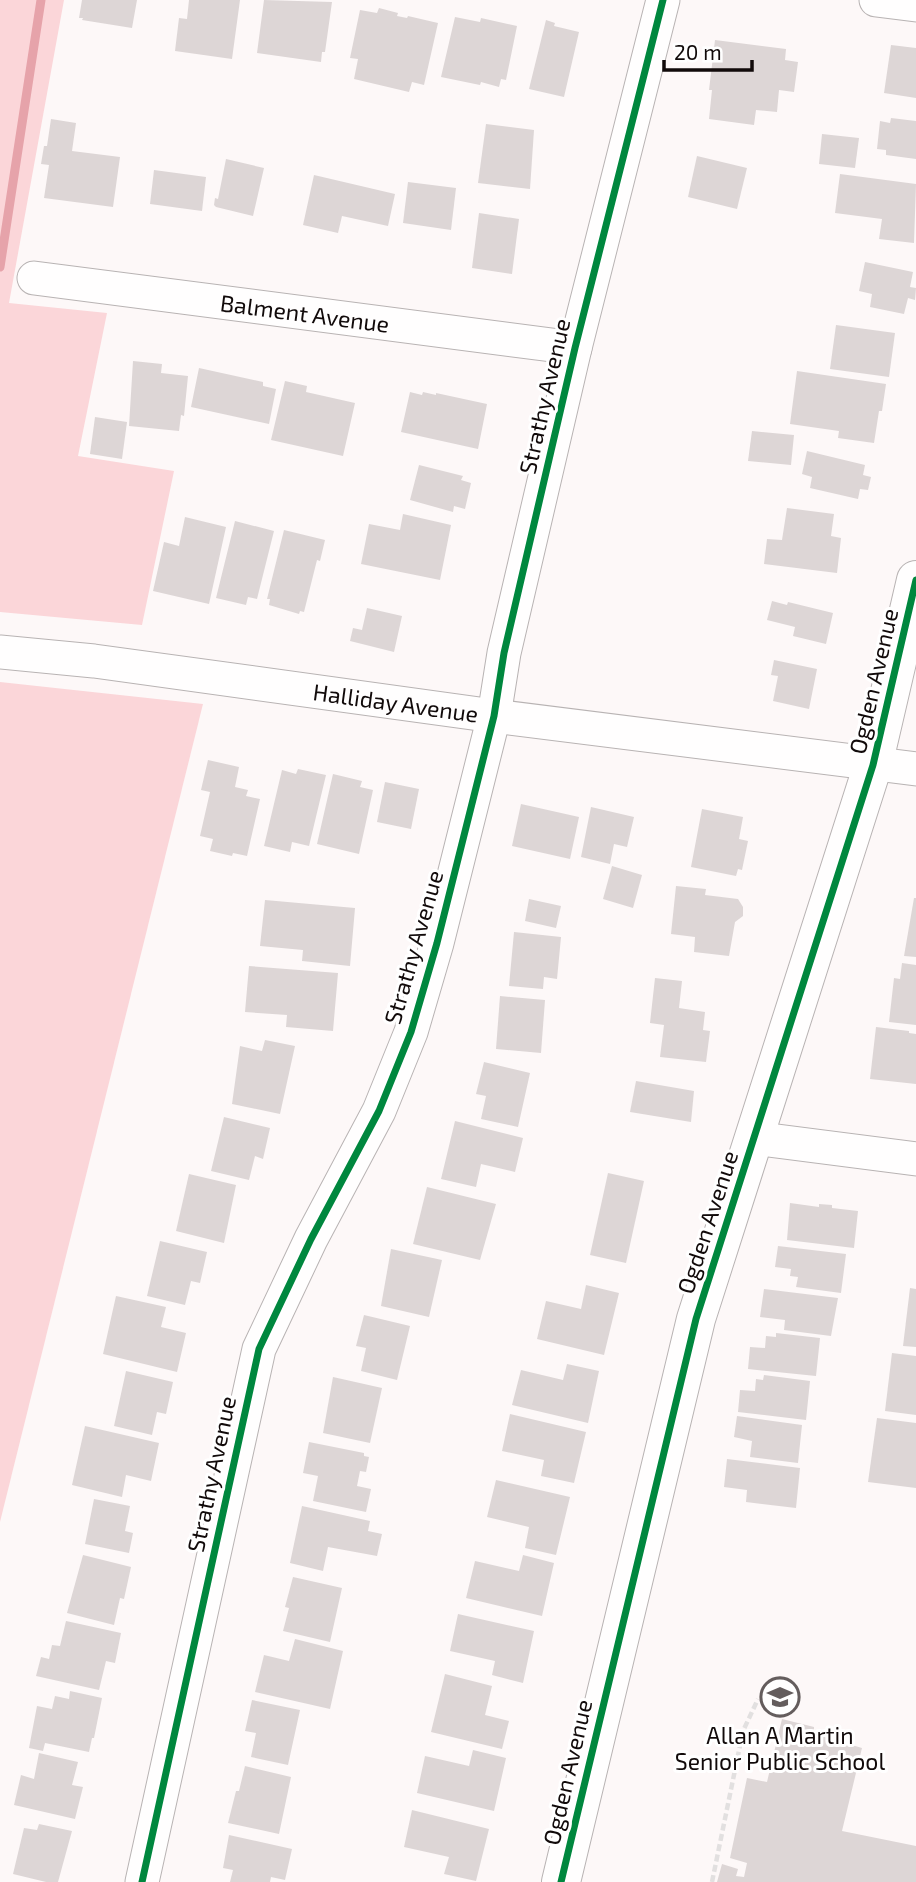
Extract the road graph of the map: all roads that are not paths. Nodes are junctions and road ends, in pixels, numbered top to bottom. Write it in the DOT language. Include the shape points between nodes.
graph roads {
  1 [pos="663,0"];
  2 [pos="876,0"];
  3 [pos="916,5"];
  4 [pos="34,278"];
  5 [pos="575,348"];
  6 [pos="916,580"];
  7 [pos="0,652"];
  8 [pos="494,716"];
  9 [pos="873,765"];
  10 [pos="916,769"];
  11 [pos="754,1138"];
  12 [pos="916,1159"];
  13 [pos="142,1882"];
  14 [pos="561,1882"];
  1 -- 5 [label="street, Strathy Avenue"];
  2 -- 3 [label="street"];
  4 -- 5 [label="street, Balment Avenue"];
  5 -- 8 [label="street, Strathy Avenue" via="504,653"];
  6 -- 9 [label="street, Ogden Avenue"];
  7 -- 8 [label="street, Halliday Avenue"];
  8 -- 9 [label="street, Halliday Avenue"];
  8 -- 13 [label="street, Strathy Avenue" via="411,1031 379,1111 259,1349"];
  9 -- 10 [label="street, Halliday Avenue"];
  9 -- 11 [label="street, Ogden Avenue"];
  11 -- 12 [label="street"];
  11 -- 14 [label="street, Ogden Avenue" via="696,1319"];
}
